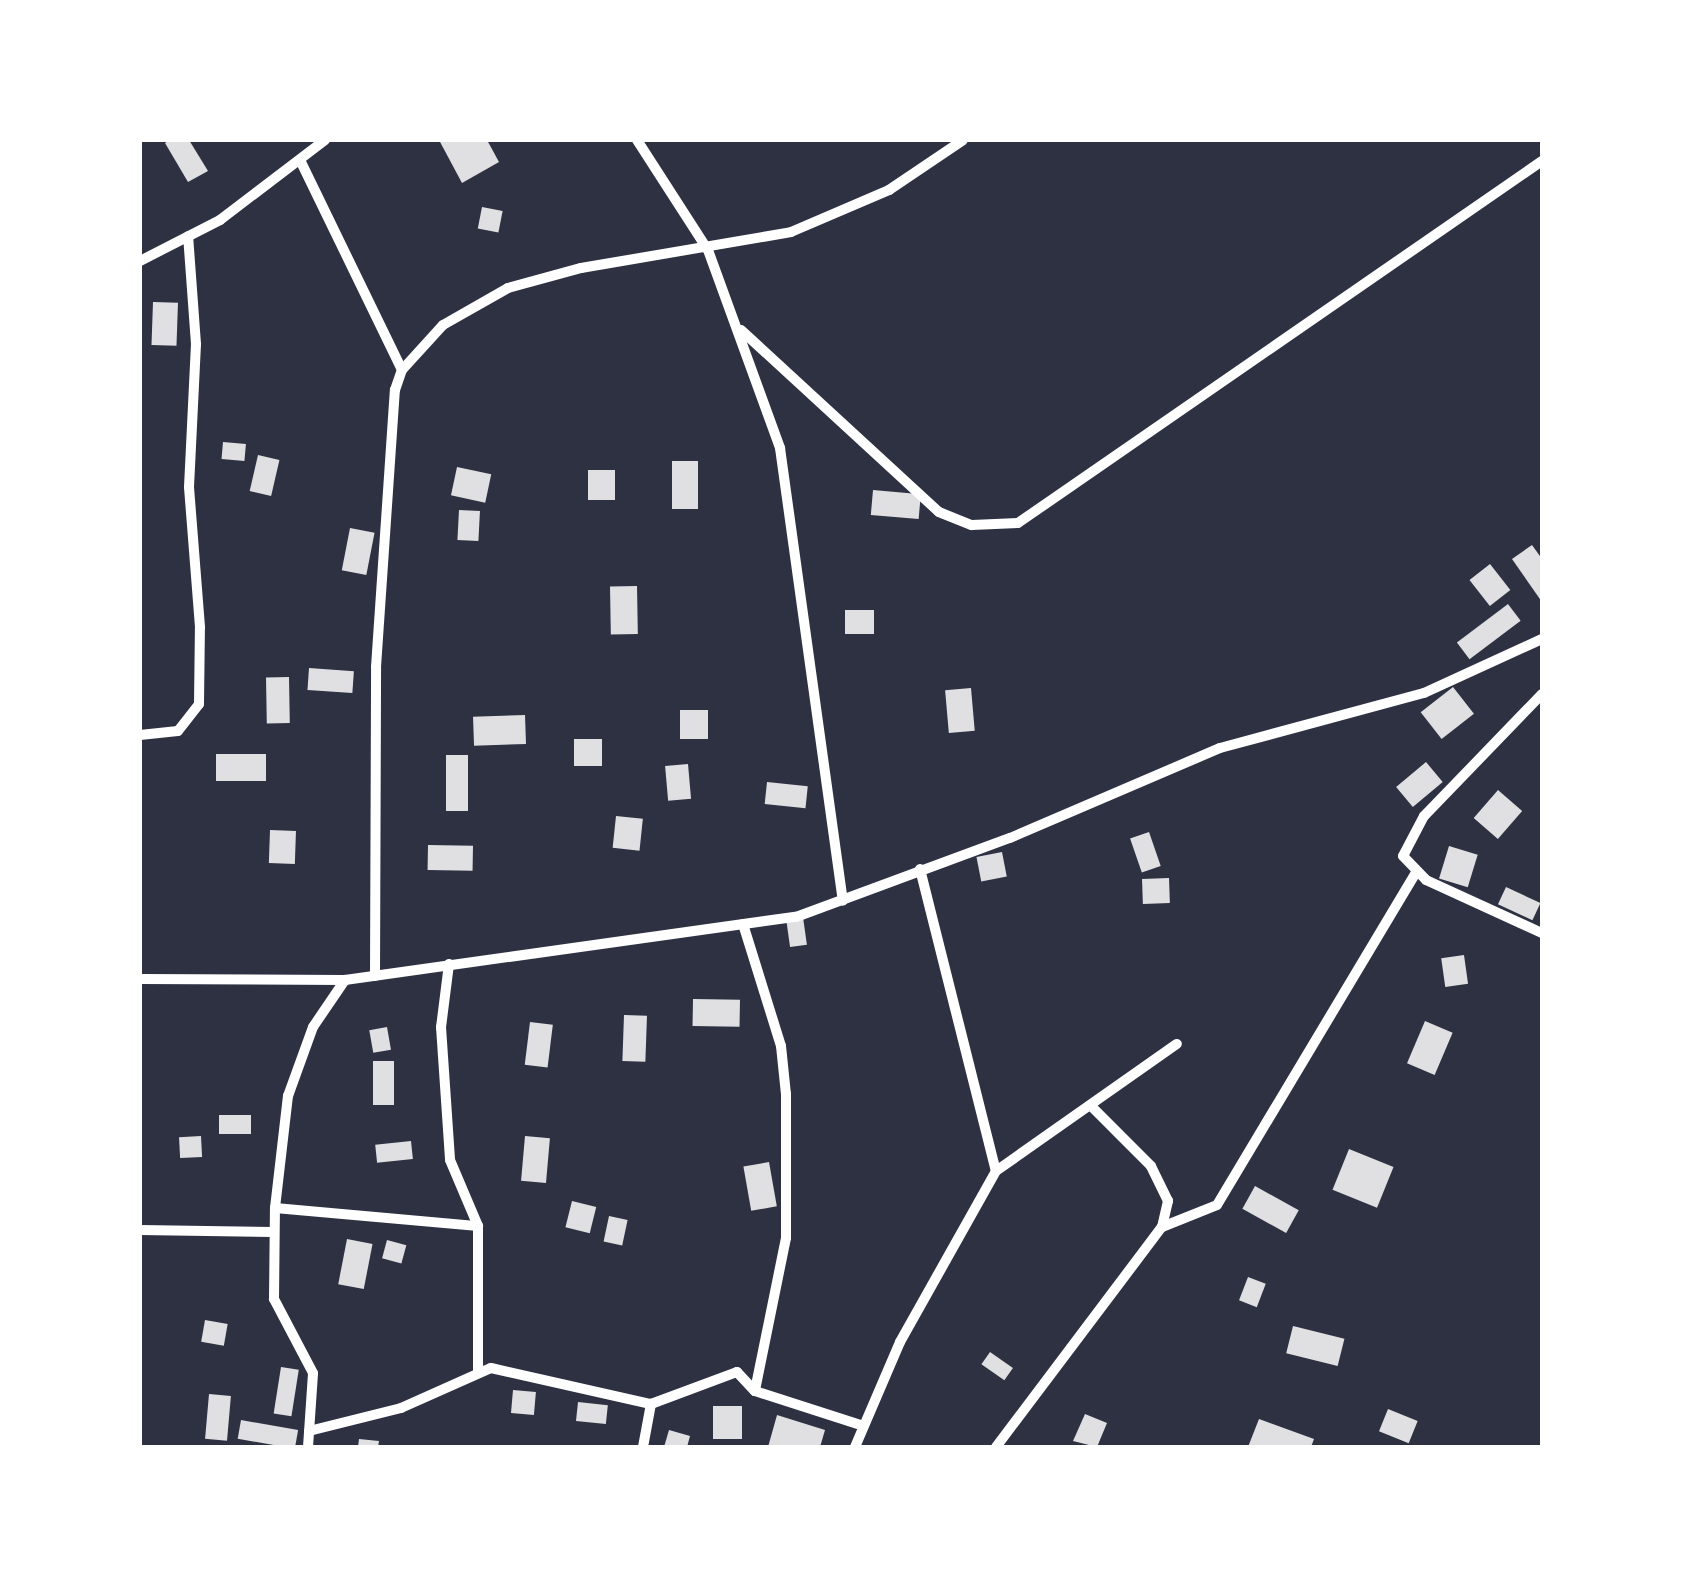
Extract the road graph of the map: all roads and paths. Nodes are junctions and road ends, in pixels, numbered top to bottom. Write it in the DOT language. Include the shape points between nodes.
graph roads {
  1 [pos="325,140"];
  2 [pos="638,140"];
  3 [pos="963,140"];
  4 [pos="1542,161"];
  5 [pos="301,162"];
  6 [pos="188,236"];
  7 [pos="708,250"];
  8 [pos="140,261"];
  9 [pos="741,330"];
  10 [pos="402,370"];
  11 [pos="1542,639"];
  12 [pos="1542,694"];
  13 [pos="140,736"];
  14 [pos="920,869"];
  15 [pos="1416,873"];
  16 [pos="843,901"];
  17 [pos="744,924"];
  18 [pos="1542,933"];
  19 [pos="449,964"];
  20 [pos="375,976"];
  21 [pos="140,979"];
  22 [pos="346,980"];
  23 [pos="1176,1044"];
  24 [pos="1092,1107"];
  25 [pos="996,1171"];
  26 [pos="275,1208"];
  27 [pos="478,1226"];
  28 [pos="1162,1227"];
  29 [pos="140,1230"];
  30 [pos="273,1232"];
  31 [pos="478,1372"];
  32 [pos="756,1391"];
  33 [pos="651,1404"];
  34 [pos="862,1425"];
  35 [pos="309,1431"];
  36 [pos="308,1447"];
  37 [pos="643,1447"];
  38 [pos="855,1447"];
  39 [pos="996,1447"];
  1 -- 5 [label="street"];
  2 -- 7 [label="street"];
  3 -- 7 [label="street" via="856,204 792,232"];
  4 -- 9 [label="street" via="1018,523 972,526 939,512"];
  5 -- 6 [label="street"];
  5 -- 10 [label="street" via="356,262"];
  6 -- 8 [label="street"];
  6 -- 13 [label="street" via="196,344 188,487 199,704 178,730"];
  7 -- 9 [label="street"];
  7 -- 10 [label="street" via="581,268 508,288 443,325"];
  9 -- 16 [label="street" via="787,486"];
  10 -- 20 [label="street" via="395,390 376,667"];
  11 -- 14 [label="street" via="1424,694 1220,748"];
  12 -- 15 [label="street" via="1410,836 1402,856"];
  14 -- 16 [label="street"];
  14 -- 25 [label="street"];
  15 -- 18 [label="street"];
  15 -- 28 [label="street" via="1217,1205"];
  16 -- 17 [label="street"];
  17 -- 19 [label="street"];
  17 -- 32 [label="street" via="781,1046 786,1094 786,1238"];
  19 -- 20 [label="street"];
  19 -- 27 [label="street" via="440,1026 450,1160"];
  20 -- 22 [label="street"];
  21 -- 22 [label="street"];
  22 -- 26 [label="street" via="313,1026 288,1096"];
  23 -- 24 [label="street"];
  24 -- 25 [label="street"];
  24 -- 28 [label="street" via="1151,1166 1168,1200"];
  25 -- 34 [label="street" via="900,1342"];
  26 -- 27 [label="street"];
  26 -- 30 [label="street"];
  27 -- 31 [label="street"];
  28 -- 39 [label="street"];
  29 -- 30 [label="street"];
  30 -- 35 [label="street" via="274,1299 312,1363"];
  31 -- 33 [label="street" via="500,1369"];
  31 -- 35 [label="street" via="402,1408"];
  32 -- 33 [label="street" via="736,1372"];
  32 -- 34 [label="street"];
  33 -- 37 [label="street"];
  34 -- 38 [label="street"];
  35 -- 36 [label="street"];
}
